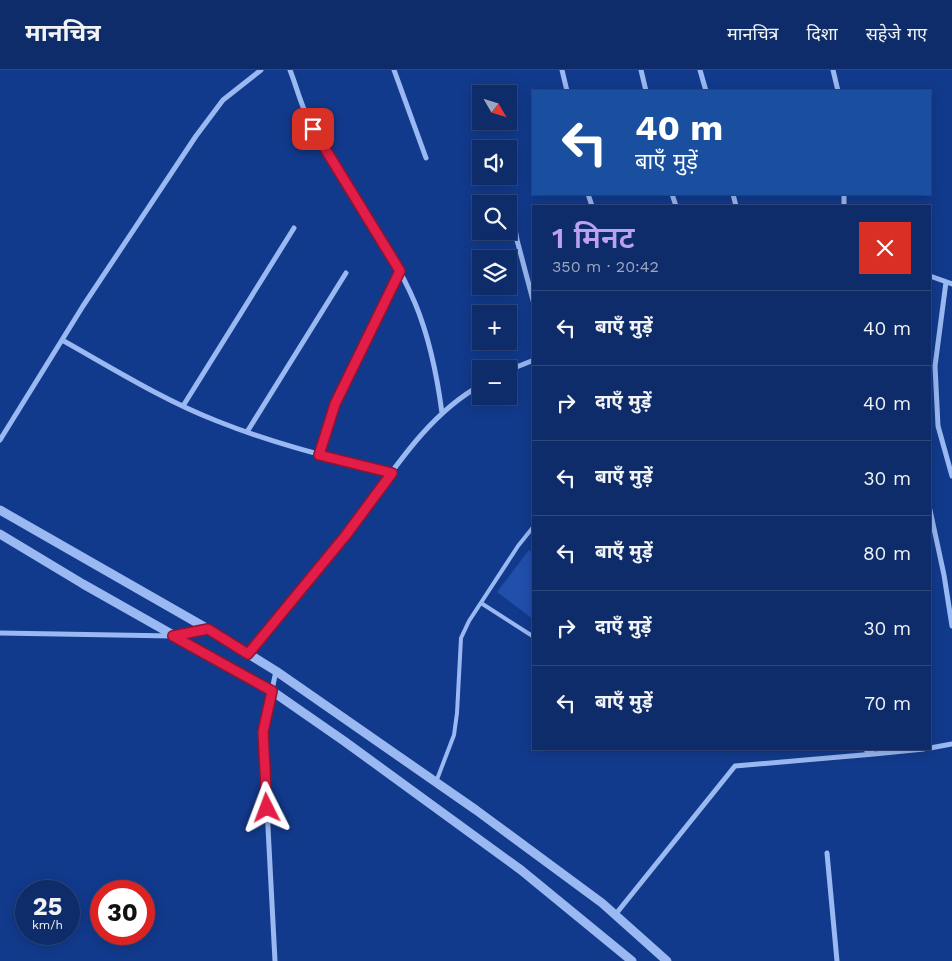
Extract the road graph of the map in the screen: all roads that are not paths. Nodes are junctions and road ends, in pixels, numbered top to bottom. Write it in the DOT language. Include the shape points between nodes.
graph roads {
  1 [pos="261,70"];
  2 [pos="290,70"];
  3 [pos="394,70"];
  4 [pos="562,70"];
  5 [pos="641,70"];
  6 [pos="700,70"];
  7 [pos="833,70"];
  8 [pos="567,90"];
  9 [pos="646,90"];
  10 [pos="706,90"];
  11 [pos="838,90"];
  12 [pos="426,158"];
  13 [pos="294,228"];
  14 [pos="517,240"];
  15 [pos="400,271"];
  16 [pos="346,273"];
  17 [pos="931,276"];
  18 [pos="949,283"];
  19 [pos="532,296"];
  20 [pos="62,340"];
  21 [pos="532,361"];
  22 [pos="517,367"];
  23 [pos="472,390"];
  24 [pos="183,406"];
  25 [pos="442,413"];
  26 [pos="247,432"];
  27 [pos="0,440"];
  28 [pos="319,455"];
  29 [pos="392,473"];
  30 [pos="952,476"];
  31 [pos="0,510"];
  32 [pos="931,515"];
  33 [pos="532,528"];
  34 [pos="0,534"];
  35 [pos="481,603"];
  36 [pos="952,626"];
  37 [pos="208,629"];
  38 [pos="0,633"];
  39 [pos="173,636"];
  40 [pos="532,636"];
  41 [pos="248,654"];
  42 [pos="276,671"];
  43 [pos="272,691"];
  44 [pos="952,744"];
  45 [pos="931,748"];
  46 [pos="867,750"];
  47 [pos="914,750"];
  48 [pos="874,754"];
  49 [pos="436,782"];
  50 [pos="826,852"];
  51 [pos="615,914"];
  52 [pos="275,961"];
  53 [pos="632,961"];
  54 [pos="667,961"];
  55 [pos="837,961"];
  1 -- 20 [label="street" via="223,100 196,136"];
  2 -- 15 [label="street" via="306,115 321,143"];
  3 -- 12 [label="street"];
  4 -- 8 [label="street"];
  5 -- 9 [label="street"];
  6 -- 10 [label="street"];
  7 -- 11 [label="street"];
  13 -- 24 [label="street"];
  14 -- 19 [label="street"];
  15 -- 25 [label="street" via="426,333 436,370"];
  15 -- 28 [label="street" via="335,404"];
  16 -- 26 [label="street"];
  17 -- 18 [label="street"];
  18 -- 30 [label="street" via="935,366 938,426"];
  20 -- 24 [label="street"];
  20 -- 27 [label="street"];
  21 -- 22 [label="street"];
  23 -- 25 [label="street"];
  24 -- 26 [label="street"];
  25 -- 29 [label="street"];
  26 -- 28 [label="street"];
  28 -- 29 [label="street"];
  29 -- 41 [label="street" via="346,535"];
  31 -- 37 [label="street"];
  32 -- 36 [label="street"];
  33 -- 35 [label="lane"];
  34 -- 39 [label="street"];
  35 -- 40 [label="lane"];
  35 -- 49 [label="lane" via="461,638 454,735"];
  37 -- 39 [label="street"];
  37 -- 41 [label="street"];
  38 -- 39 [label="street"];
  39 -- 43 [label="street"];
  41 -- 42 [label="street"];
  42 -- 43 [label="street"];
  42 -- 49 [label="street"];
  43 -- 52 [label="street" via="263,732"];
  43 -- 53 [label="street" via="521,870"];
  44 -- 45 [label="street"];
  46 -- 48 [label="street"];
  47 -- 48 [label="street"];
  48 -- 51 [label="street" via="735,766"];
  49 -- 51 [label="street"];
  50 -- 55 [label="street"];
  51 -- 54 [label="street"];
}
